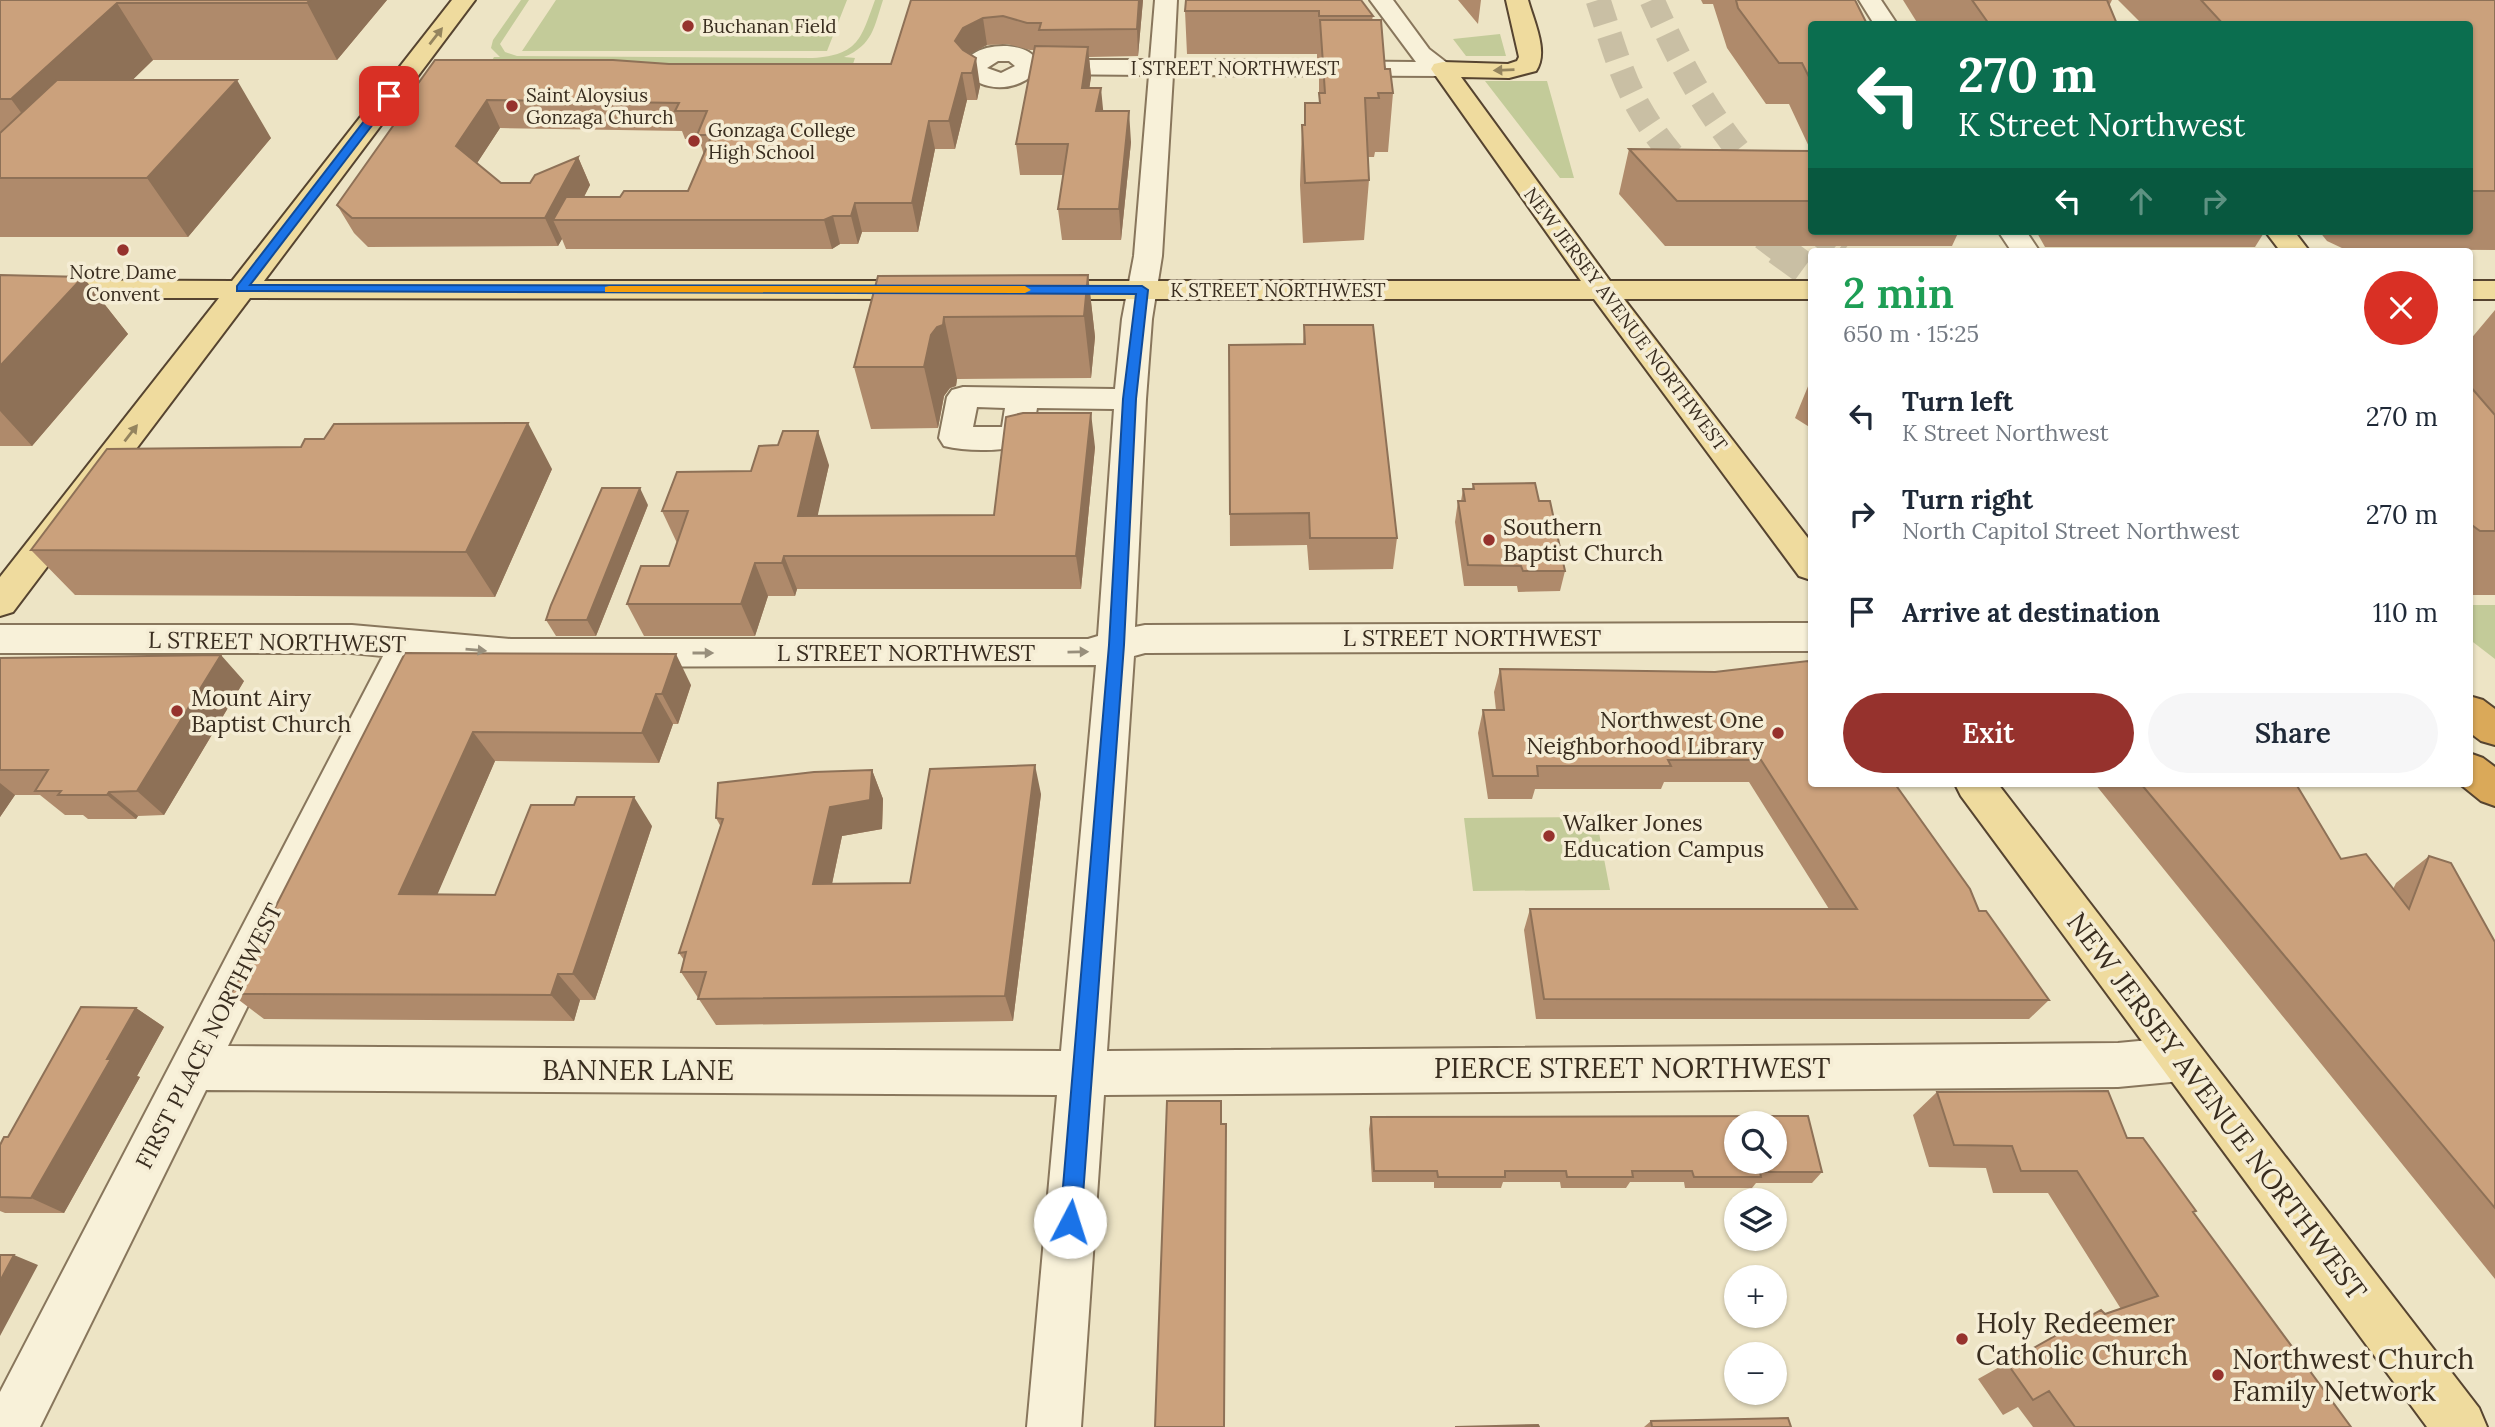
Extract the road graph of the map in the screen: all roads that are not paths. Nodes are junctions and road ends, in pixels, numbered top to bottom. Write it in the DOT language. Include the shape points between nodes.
graph roads {
  1 [pos="442,0"];
  2 [pos="464,0"];
  3 [pos="1166,0"];
  4 [pos="1381,0"];
  5 [pos="1403,0"];
  6 [pos="1517,0"];
  7 [pos="1850,0"];
  8 [pos="1870,0"];
  9 [pos="1862,21"];
  10 [pos="1883,21"];
  11 [pos="1028,67"];
  12 [pos="1161,68"];
  13 [pos="1443,69"];
  14 [pos="0,289"];
  15 [pos="228,289"];
  16 [pos="959,290"];
  17 [pos="1012,290"];
  18 [pos="1142,290"];
  19 [pos="1602,290"];
  20 [pos="1808,290"];
  21 [pos="2473,290"];
  22 [pos="2495,290"];
  23 [pos="1023,398"];
  24 [pos="1130,399"];
  25 [pos="0,562"];
  26 [pos="1808,563"];
  27 [pos="0,603"];
  28 [pos="1808,637"];
  29 [pos="0,639"];
  30 [pos="408,644"];
  31 [pos="1116,645"];
  32 [pos="2473,714"];
  33 [pos="2495,730"];
  34 [pos="2473,772"];
  35 [pos="1977,787"];
  36 [pos="2495,789"];
  37 [pos="2181,1059"];
  38 [pos="193,1068"];
  39 [pos="1082,1073"];
  40 [pos="11,1427"];
  41 [pos="1054,1427"];
  42 [pos="2460,1427"];
  1 -- 15 [label="main road"];
  15 -- 2 [label="main road, one-way" via="421,72"];
  3 -- 12 [label="street"];
  4 -- 13 [label="street, NEW JERSEY AVENUE NORTHWEST" via="1421,54"];
  5 -- 13 [label="street, NEW JERSEY AVENUE NORTHWEST" via="1441,52"];
  6 -- 13 [label="main road, one-way" via="1531,57 1527,66 1509,71"];
  7 -- 9 [label="street"];
  8 -- 10 [label="street"];
  11 -- 12 [label="street, I STREET NORTHWEST"];
  12 -- 13 [label="street, I STREET NORTHWEST"];
  12 -- 18 [label="street" via="1149,256"];
  13 -- 19 [label="main road, NEW JERSEY AVENUE NORTHWEST"];
  14 -- 15 [label="main road"];
  15 -- 16 [label="main road"];
  15 -- 25 [label="main road"];
  27 -- 15 [label="main road, one-way"];
  17 -- 18 [label="main road, K STREET NORTHWEST"];
  18 -- 19 [label="main road, K STREET NORTHWEST"];
  18 -- 24 [label="street"];
  19 -- 20 [label="main road, K STREET NORTHWEST"];
  19 -- 26 [label="main road, NEW JERSEY AVENUE NORTHWEST"];
  21 -- 22 [label="main road"];
  23 -- 24 [label="street"];
  24 -- 31 [label="street"];
  28 -- 31 [label="street, L STREET NORTHWEST" via="1145,639"];
  29 -- 30 [label="street, L STREET NORTHWEST" via="352,639"];
  30 -- 31 [label="street, L STREET NORTHWEST, one-way" via="511,653 1088,653"];
  30 -- 38 [label="street, FIRST PLACE NORTHWEST"];
  31 -- 39 [label="street"];
  32 -- 33 [label="highway"];
  34 -- 36 [label="highway"];
  35 -- 37 [label="main road, NEW JERSEY AVENUE NORTHWEST"];
  37 -- 39 [label="street, PIERCE STREET NORTHWEST" via="2118,1065"];
  37 -- 42 [label="main road, NEW JERSEY AVENUE NORTHWEST"];
  38 -- 39 [label="street, BANNER LANE"];
  38 -- 40 [label="street, FIRST PLACE NORTHWEST"];
  39 -- 41 [label="street"];
}
